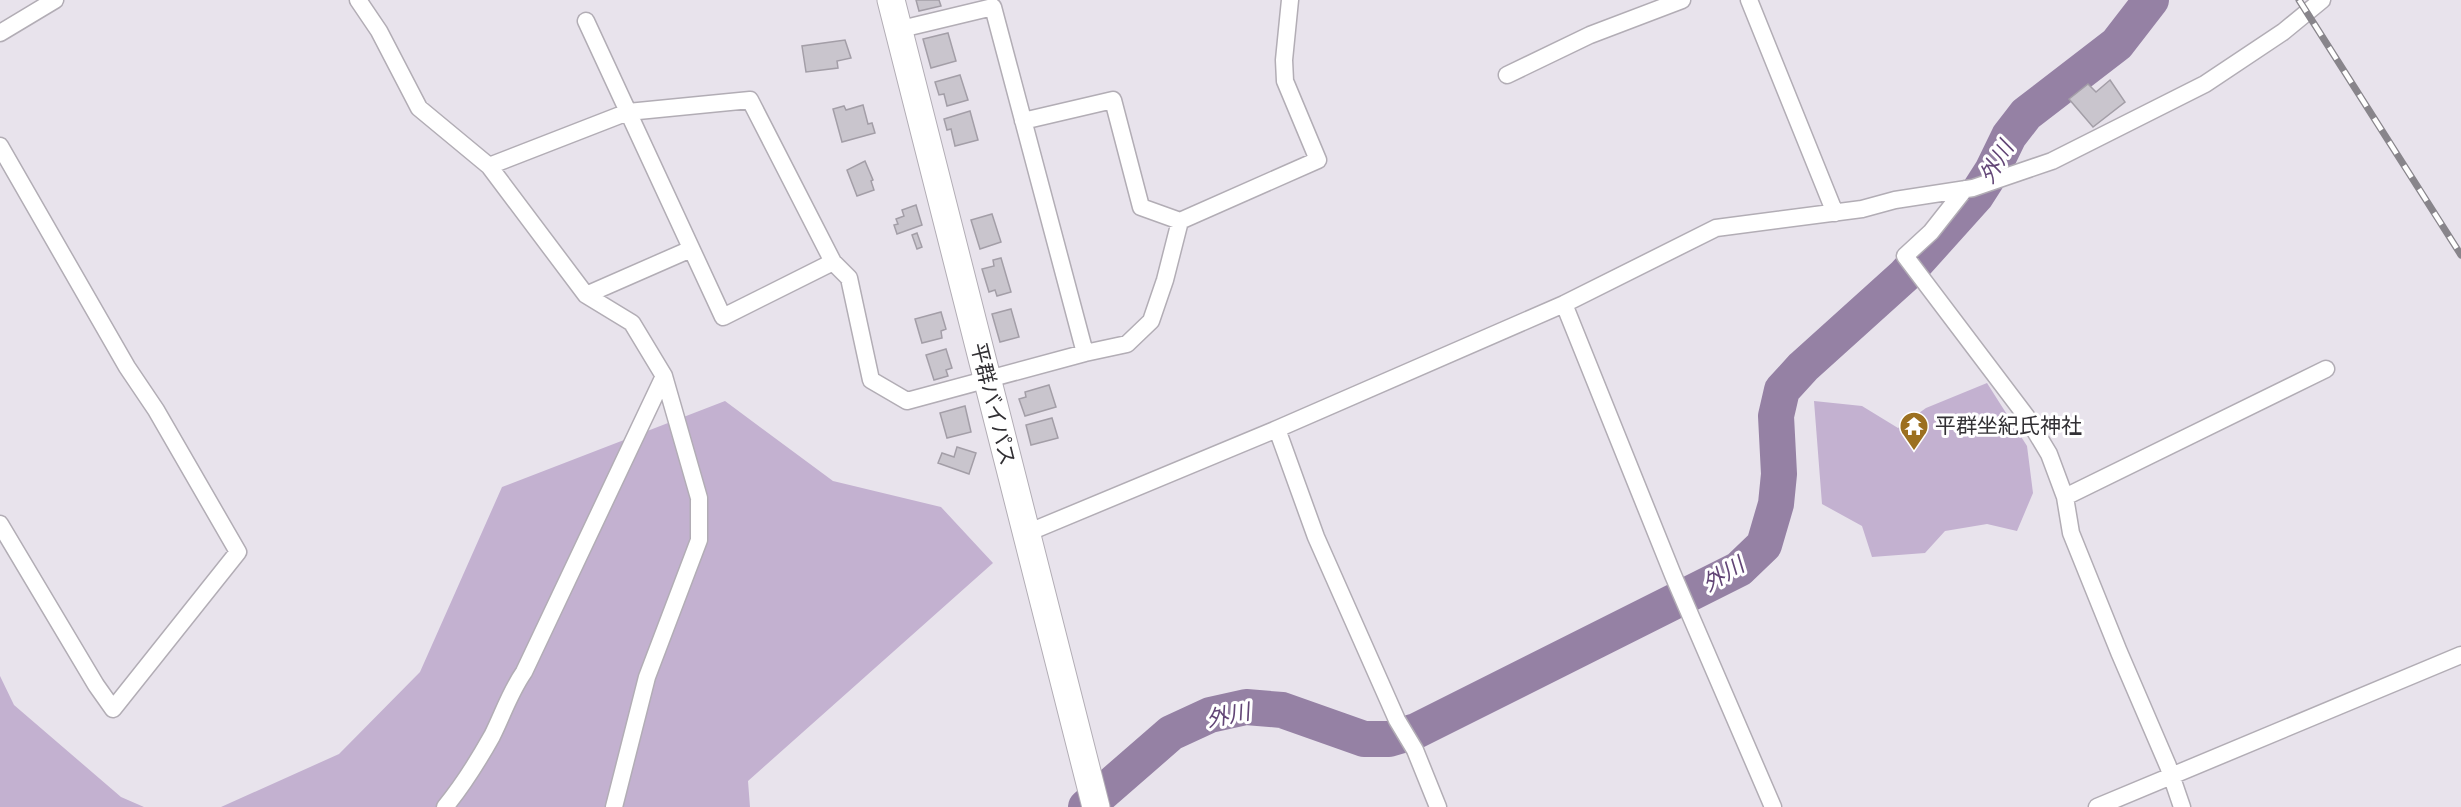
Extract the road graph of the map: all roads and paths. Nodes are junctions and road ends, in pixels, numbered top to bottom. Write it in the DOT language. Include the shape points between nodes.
graph roads {
  1 [pos="55,0"];
  2 [pos="358,0"];
  3 [pos="891,0"];
  4 [pos="1290,0"];
  5 [pos="1682,0"];
  6 [pos="1749,0"];
  7 [pos="2322,0"];
  8 [pos="586,21"];
  9 [pos="897,30"];
  10 [pos="0,33"];
  11 [pos="1507,75"];
  12 [pos="628,112"];
  13 [pos="1023,122"];
  14 [pos="0,146"];
  15 [pos="489,166"];
  16 [pos="1969,189"];
  17 [pos="1835,213"];
  18 [pos="1180,221"];
  19 [pos="691,249"];
  20 [pos="833,262"];
  21 [pos="586,295"];
  22 [pos="1564,304"];
  23 [pos="1084,353"];
  24 [pos="2326,369"];
  25 [pos="664,376"];
  26 [pos="986,378"];
  27 [pos="1277,429"];
  28 [pos="2065,497"];
  29 [pos="0,524"];
  30 [pos="1027,533"];
  31 [pos="2461,655"];
  32 [pos="2170,777"];
  33 [pos="445,807"];
  34 [pos="614,807"];
  35 [pos="1096,807"];
  36 [pos="1438,807"];
  37 [pos="1773,807"];
  38 [pos="2097,807"];
  39 [pos="2182,807"];
  1 -- 10 [label="street"];
  2 -- 15 [label="street" via="379,31 418,108"];
  3 -- 9 [label="highway, 平群バイパス"];
  4 -- 18 [label="street" via="1285,81 1318,160"];
  5 -- 11 [label="street" via="1590,35"];
  6 -- 17 [label="street"];
  7 -- 16 [label="street" via="2283,32 2205,84 2052,160"];
  8 -- 12 [label="street"];
  9 -- 13 [label="street" via="993,7"];
  9 -- 26 [label="highway, 平群バイパス"];
  12 -- 15 [label="street"];
  12 -- 19 [label="street"];
  12 -- 20 [label="street" via="750,100"];
  13 -- 18 [label="street" via="1113,100 1141,207"];
  13 -- 23 [label="street"];
  14 -- 29 [label="street" via="238,552 113,709"];
  15 -- 21 [label="street"];
  16 -- 17 [label="street"];
  16 -- 28 [label="street" via="1905,256 2026,416 2049,454"];
  17 -- 22 [label="street" via="1716,228"];
  18 -- 23 [label="street" via="1151,321 1127,344"];
  19 -- 20 [label="street" via="723,317"];
  19 -- 21 [label="street"];
  20 -- 26 [label="street" via="849,278 872,380 906,401"];
  21 -- 25 [label="street" via="632,323"];
  22 -- 27 [label="street"];
  22 -- 37 [label="street"];
  23 -- 26 [label="street"];
  24 -- 28 [label="street"];
  25 -- 33 [label="street" via="492,735"];
  25 -- 34 [label="street" via="699,498 699,540 647,677"];
  26 -- 30 [label="highway, 平群バイパス"];
  27 -- 30 [label="street"];
  27 -- 36 [label="street" via="1316,537"];
  28 -- 32 [label="street" via="2071,533"];
  30 -- 35 [label="highway, 平群バイパス"];
  31 -- 32 [label="street"];
  32 -- 38 [label="street"];
  32 -- 39 [label="street"];
}
